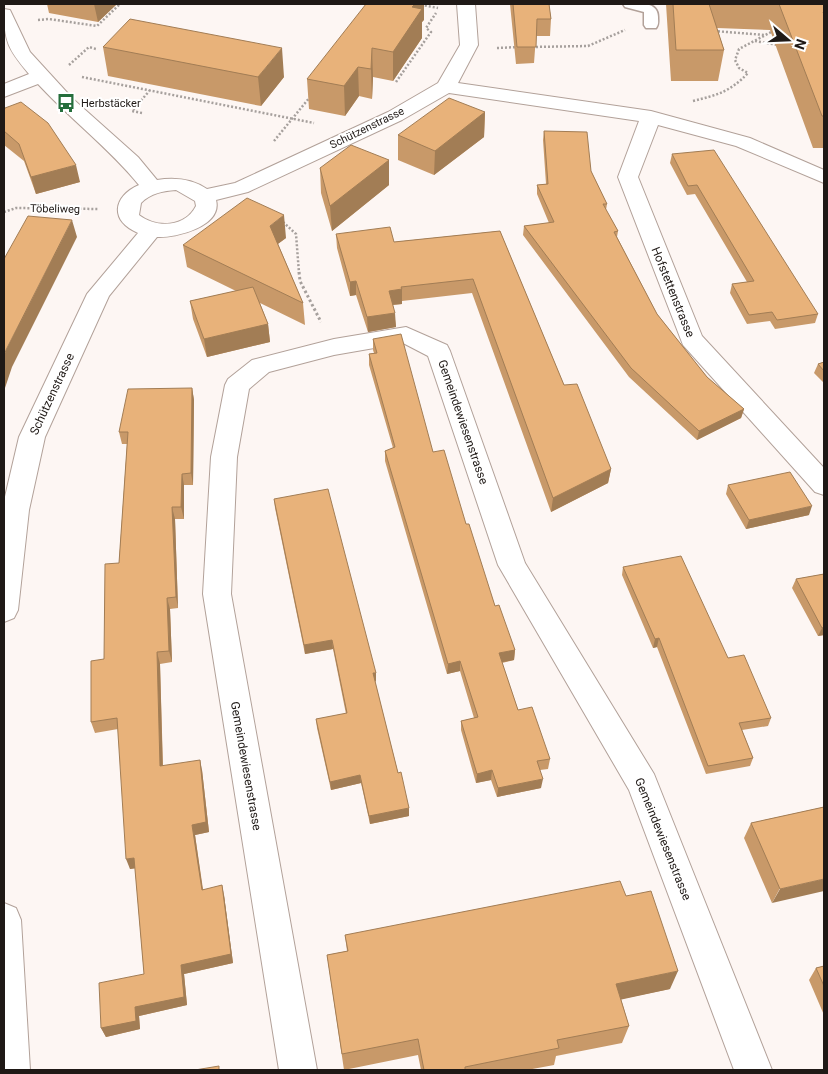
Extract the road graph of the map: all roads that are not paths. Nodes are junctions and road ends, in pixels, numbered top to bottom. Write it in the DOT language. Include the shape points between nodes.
graph roads {
  1 [pos="466,4"];
  2 [pos="630,4"];
  3 [pos="4,14"];
  4 [pos="651,25"];
  5 [pos="41,76"];
  6 [pos="446,87"];
  7 [pos="4,91"];
  8 [pos="655,118"];
  9 [pos="824,177"];
  10 [pos="152,187"];
  11 [pos="204,196"];
  12 [pos="152,230"];
  13 [pos="824,485"];
  14 [pos="4,610"];
  15 [pos="4,920"];
  16 [pos="11,1070"];
  17 [pos="298,1070"];
  18 [pos="753,1070"];
  1 -- 6 [label="street" via="469,45"];
  2 -- 4 [label="lane" via="651,10"];
  3 -- 5 [label="street" via="22,54"];
  5 -- 7 [label="street"];
  5 -- 10 [label="street" via="131,161"];
  6 -- 8 [label="street"];
  6 -- 11 [label="street, Schützenstrasse" via="395,116 241,188"];
  8 -- 9 [label="street" via="743,142"];
  8 -- 13 [label="street, Hofstettenstrasse" via="628,177 691,339"];
  10 -- 11 [label="street" via="188,186"];
  10 -- 12 [label="street" via="134,198 128,213 140,226"];
  11 -- 12 [label="street" via="206,203 199,218 178,229"];
  12 -- 14 [label="street, Schützenstrasse" via="99,294 32,437 15,510"];
  15 -- 16 [label="street"];
  17 -- 18 [label="street, Gemeindewiesenstrasse" via="216,594 224,457 237,385 261,366 334,347 406,335 438,351 512,565 643,784"];
}
